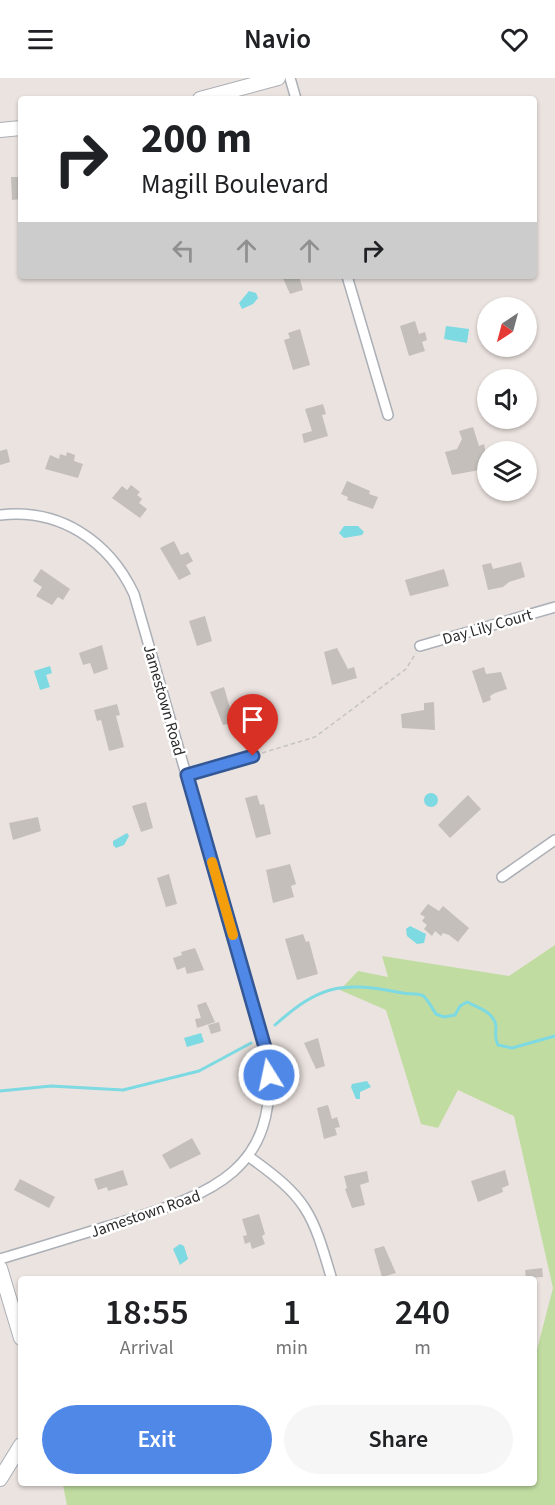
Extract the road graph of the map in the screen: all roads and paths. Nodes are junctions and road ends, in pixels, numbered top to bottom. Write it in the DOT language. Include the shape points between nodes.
graph roads {
  1 [pos="278,78"];
  2 [pos="290,78"];
  3 [pos="211,96"];
  4 [pos="295,96"];
  5 [pos="18,128"];
  6 [pos="0,130"];
  7 [pos="348,279"];
  8 [pos="388,415"];
  9 [pos="0,515"];
  10 [pos="555,607"];
  11 [pos="420,646"];
  12 [pos="253,756"];
  13 [pos="187,775"];
  14 [pos="555,840"];
  15 [pos="502,878"];
  16 [pos="248,1156"];
  17 [pos="0,1259"];
  18 [pos="0,1268"];
  19 [pos="331,1276"];
  20 [pos="18,1328"];
  21 [pos="18,1450"];
  22 [pos="0,1479"];
  1 -- 3 [label="street"];
  2 -- 4 [label="street"];
  5 -- 6 [label="street"];
  7 -- 8 [label="street"];
  9 -- 13 [label="street, Jamestown Road" via="27,514 63,522 92,539 117,563 134,594"];
  10 -- 11 [label="street, Day Lily Court"];
  11 -- 12 [label="path" via="406,669 315,737"];
  12 -- 13 [label="street"];
  13 -- 16 [label="street, Jamestown Road" via="268,1058 267,1107"];
  14 -- 15 [label="street"];
  16 -- 17 [label="street, Jamestown Road" via="223,1181 193,1199"];
  16 -- 19 [label="street" via="281,1179 304,1205 314,1221"];
  18 -- 20 [label="street"];
  21 -- 22 [label="street"];
}
